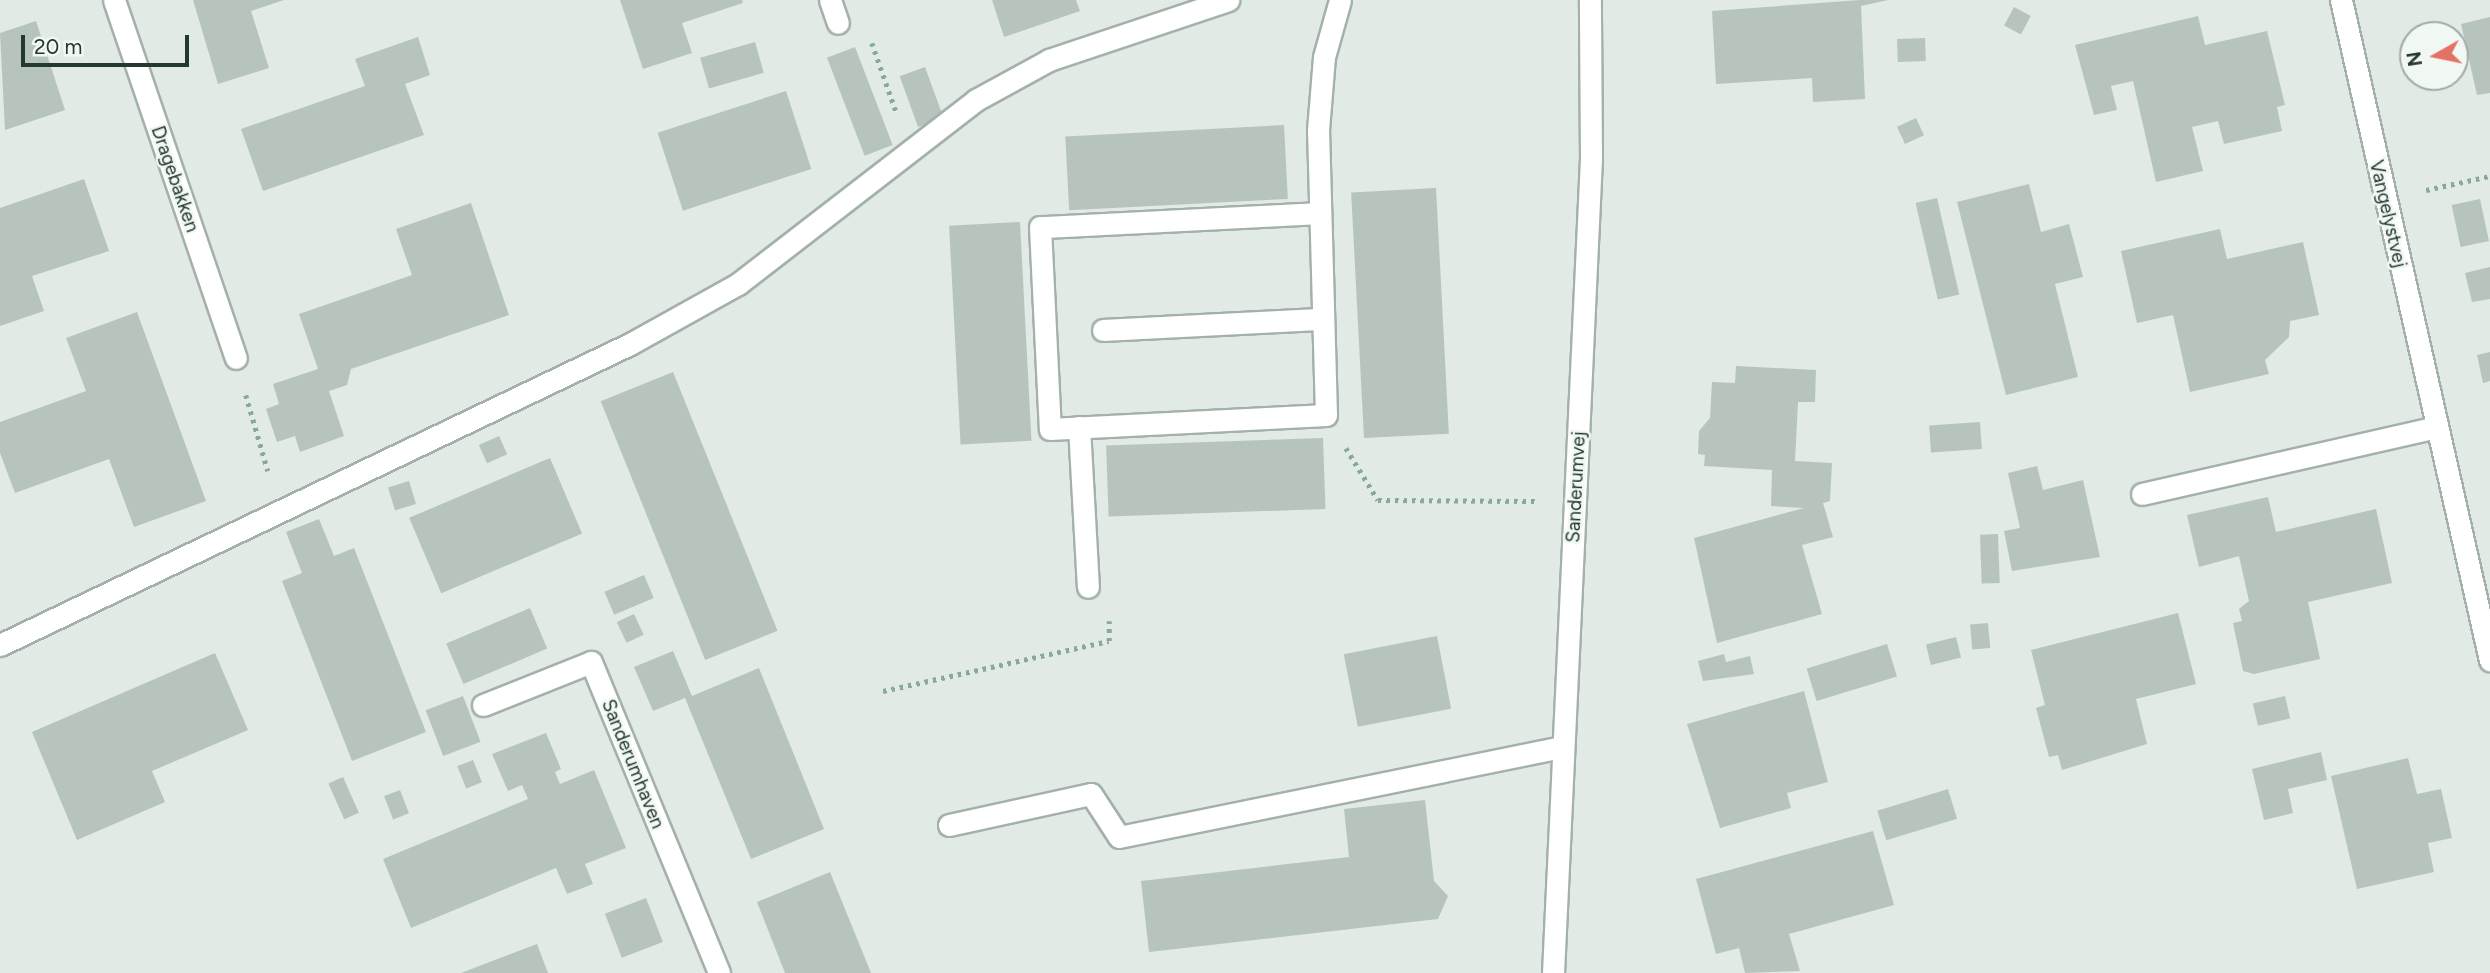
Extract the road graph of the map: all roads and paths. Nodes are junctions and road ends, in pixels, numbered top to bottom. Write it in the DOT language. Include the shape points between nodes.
graph roads {
  1 [pos="114,0"];
  2 [pos="830,0"];
  3 [pos="1228,0"];
  4 [pos="1340,0"];
  5 [pos="1590,0"];
  6 [pos="2341,0"];
  7 [pos="838,23"];
  8 [pos="910,151"];
  9 [pos="2490,176"];
  10 [pos="2385,200"];
  11 [pos="1320,213"];
  12 [pos="1323,319"];
  13 [pos="1103,330"];
  14 [pos="236,358"];
  15 [pos="1325,415"];
  16 [pos="1079,427"];
  17 [pos="2436,427"];
  18 [pos="2142,494"];
  19 [pos="1575,501"];
  20 [pos="279,509"];
  21 [pos="1088,587"];
  22 [pos="0,645"];
  23 [pos="2490,660"];
  24 [pos="883,691"];
  25 [pos="483,705"];
  26 [pos="1563,747"];
  27 [pos="949,825"];
  28 [pos="719,973"];
  29 [pos="1553,973"];
  1 -- 14 [label="street, Dragebakken"];
  2 -- 7 [label="street"];
  3 -- 8 [label="street" via="1049,60 976,100"];
  4 -- 11 [label="street" via="1324,57"];
  5 -- 19 [label="street, Sanderumvej" via="1591,158"];
  6 -- 10 [label="street, Vangelystvej"];
  7 -- 8 [label="path" via="864,21"];
  8 -- 20 [label="street" via="738,284 630,344"];
  9 -- 10 [label="path"];
  10 -- 17 [label="street, Vangelystvej"];
  11 -- 12 [label="street"];
  11 -- 16 [label="street" via="1040,227 1050,429"];
  12 -- 13 [label="street"];
  12 -- 15 [label="street"];
  14 -- 20 [label="path"];
  15 -- 16 [label="street"];
  15 -- 19 [label="path" via="1378,500"];
  16 -- 21 [label="street"];
  17 -- 18 [label="street"];
  17 -- 23 [label="street, Vangelystvej"];
  19 -- 26 [label="street, Sanderumvej"];
  20 -- 22 [label="street"];
  21 -- 24 [label="path" via="1110,613 1109,641"];
  25 -- 28 [label="street, Sanderumhaven" via="591,662"];
  26 -- 27 [label="street" via="1119,837 1091,793"];
  26 -- 29 [label="street, Sanderumvej"];
}
